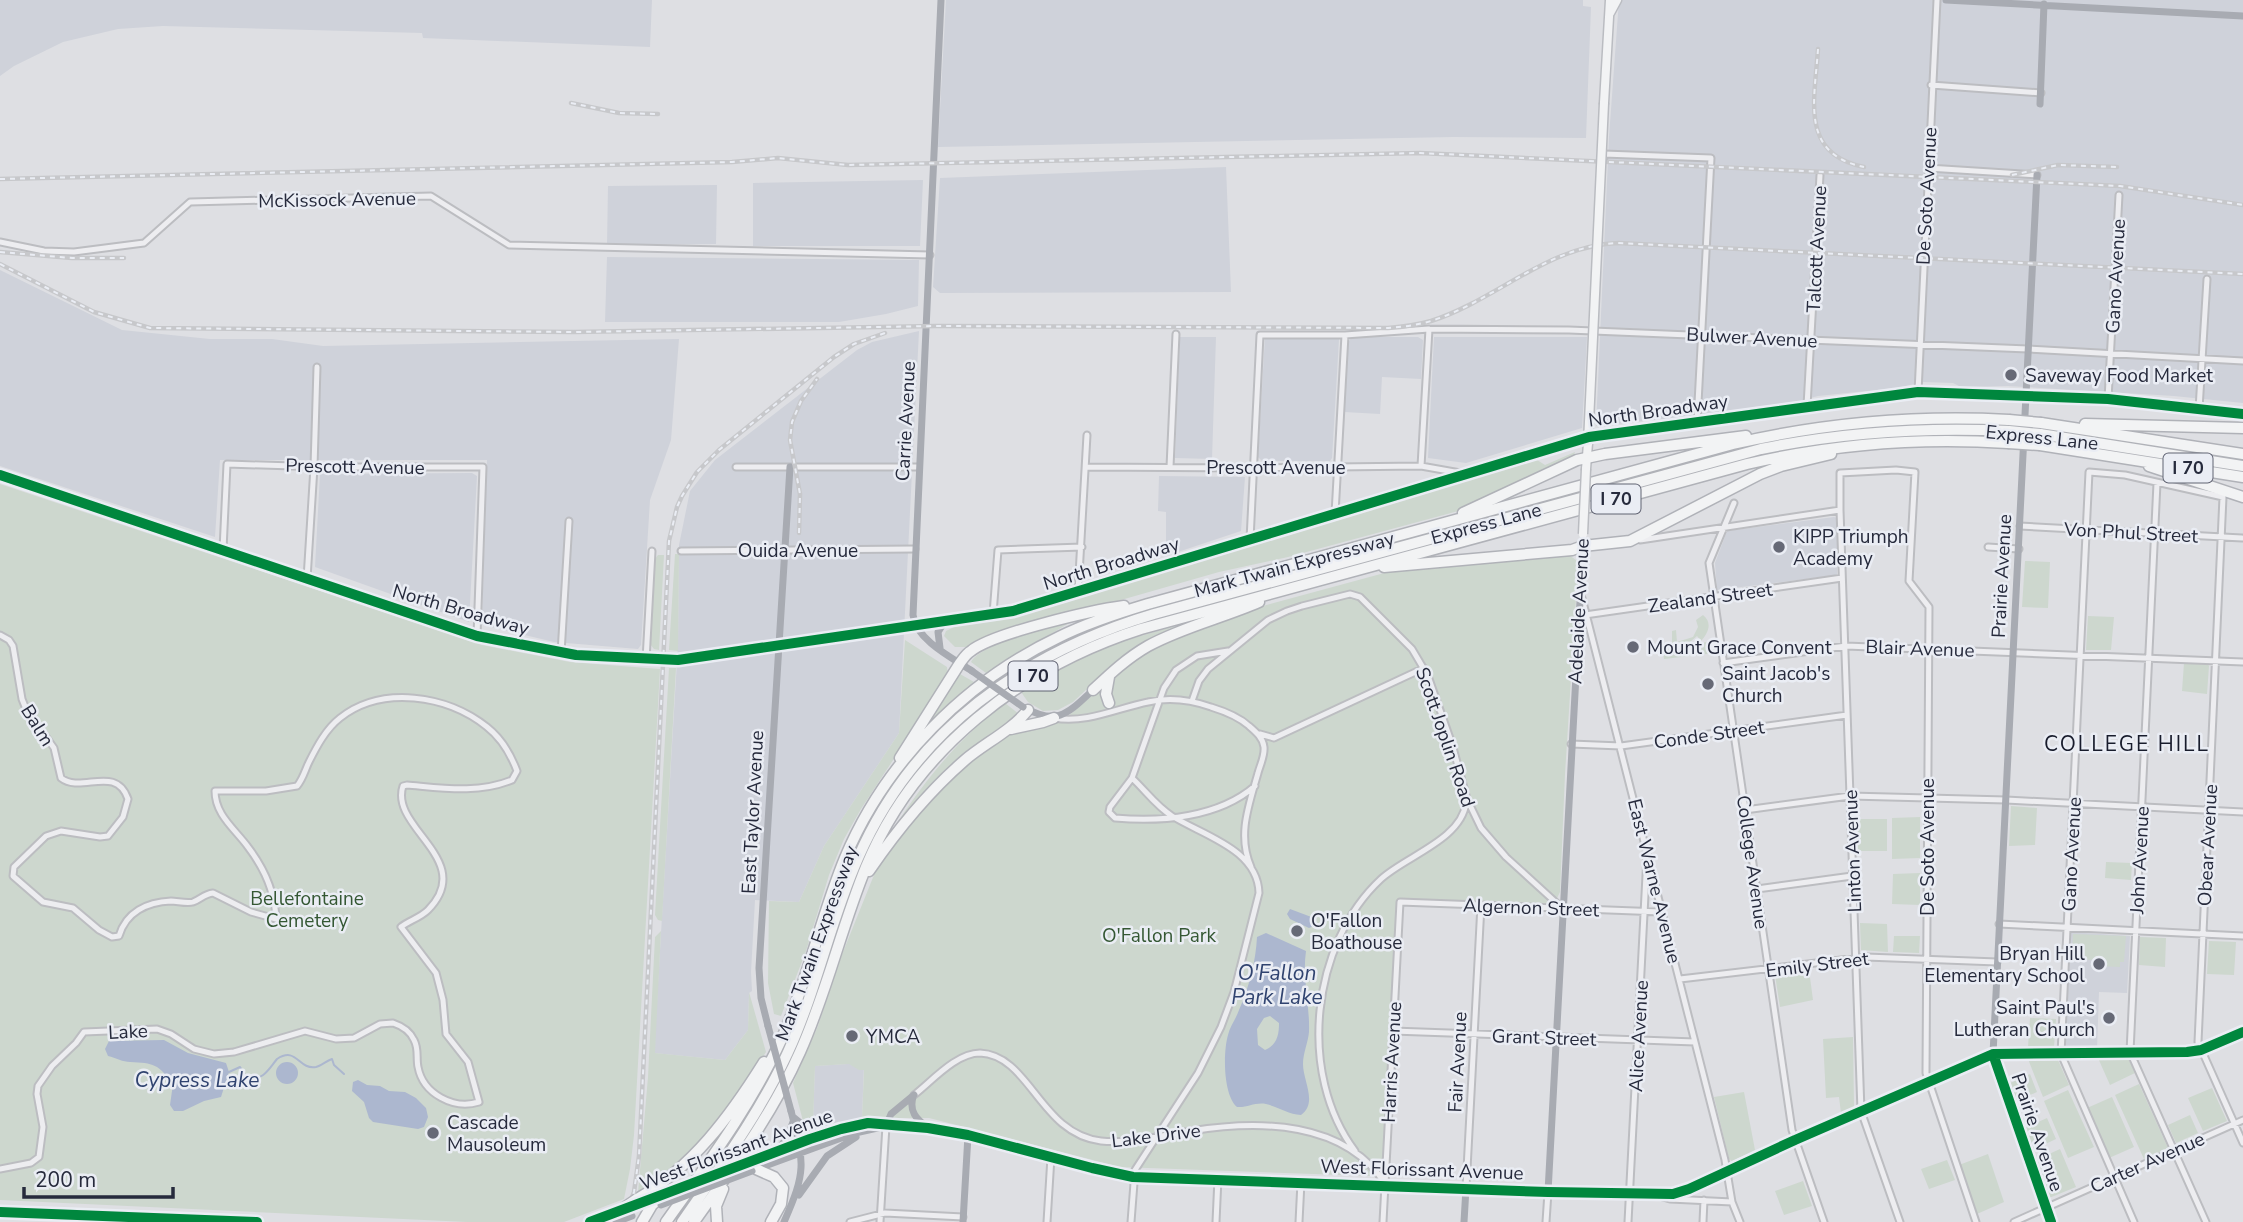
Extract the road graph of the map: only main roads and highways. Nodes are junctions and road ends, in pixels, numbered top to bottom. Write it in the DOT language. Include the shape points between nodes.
graph roads {
  1 [pos="941,0"];
  2 [pos="1603,0"];
  3 [pos="1610,0"];
  4 [pos="1617,0"];
  5 [pos="1946,0"];
  6 [pos="2044,2"];
  7 [pos="1609,16"];
  8 [pos="2243,16"];
  9 [pos="2040,104"];
  10 [pos="2037,175"];
  11 [pos="2025,394"];
  12 [pos="2243,414"];
  13 [pos="2064,426"];
  14 [pos="2243,428"];
  15 [pos="1778,434"];
  16 [pos="2008,437"];
  17 [pos="1588,440"];
  18 [pos="2040,440"];
  19 [pos="1872,443"];
  20 [pos="1605,454"];
  21 [pos="2243,454"];
  22 [pos="2133,459"];
  23 [pos="1586,464"];
  24 [pos="2243,466"];
  25 [pos="790,467"];
  26 [pos="0,475"];
  27 [pos="2243,477"];
  28 [pos="2243,497"];
  29 [pos="1430,527"];
  30 [pos="1583,546"];
  31 [pos="1363,568"];
  32 [pos="1295,587"];
  33 [pos="1148,604"];
  34 [pos="945,621"];
  35 [pos="915,626"];
  36 [pos="778,647"];
  37 [pos="940,648"];
  38 [pos="960,663"];
  39 [pos="1110,674"];
  40 [pos="1093,690"];
  41 [pos="1109,703"];
  42 [pos="1026,708"];
  43 [pos="1054,718"];
  44 [pos="1004,731"];
  45 [pos="882,793"];
  46 [pos="859,885"];
  47 [pos="787,1027"];
  48 [pos="2243,1032"];
  49 [pos="1993,1054"];
  50 [pos="792,1116"];
  51 [pos="886,1126"];
  52 [pos="928,1128"];
  53 [pos="867,1131"];
  54 [pos="830,1132"];
  55 [pos="968,1135"];
  56 [pos="799,1143"];
  57 [pos="776,1152"];
  58 [pos="801,1153"];
  59 [pos="736,1163"];
  60 [pos="754,1170"];
  61 [pos="1466,1188"];
  62 [pos="1548,1192"];
  63 [pos="664,1197"];
  64 [pos="794,1201"];
  65 [pos="636,1202"];
  66 [pos="649,1210"];
  67 [pos="0,1212"];
  68 [pos="617,1217"];
  69 [pos="38,1218"];
  70 [pos="112,1220"];
  71 [pos="963,1220"];
  72 [pos="257,1222"];
  73 [pos="590,1222"];
  74 [pos="642,1222"];
  75 [pos="666,1222"];
  76 [pos="682,1222"];
  77 [pos="694,1222"];
  78 [pos="717,1222"];
  79 [pos="771,1222"];
  80 [pos="783,1222"];
  81 [pos="1464,1222"];
  82 [pos="2051,1222"];
  1 -- 35 [label="main road, Carrie Avenue" via="918,467"];
  2 -- 7 [label="main road"];
  3 -- 7 [label="main road, Adelaide Avenue"];
  4 -- 7 [label="main road"];
  5 -- 6 [label="main road"];
  6 -- 8 [label="main road"];
  6 -- 9 [label="main road"];
  7 -- 17 [label="main road, Adelaide Avenue, bridge"];
  10 -- 11 [label="main road, Prairie Avenue"];
  11 -- 12 [label="main road, North Broadway"];
  11 -- 17 [label="main road, North Broadway" via="1918,392"];
  11 -- 49 [label="main road, Prairie Avenue"];
  13 -- 14 [label="highway" via="2110,423"];
  13 -- 15 [label="highway, Mark Twain Expressway / I 70, bridge" via="2009,420 1902,419"];
  13 -- 21 [label="highway, Mark Twain Expressway / I 70"];
  15 -- 20 [label="highway"];
  15 -- 29 [label="highway, Mark Twain Expressway / I 70"];
  16 -- 18 [label="highway, Mark Twain Expressway / I 70, bridge"];
  16 -- 19 [label="highway, Mark Twain Expressway / I 70"];
  16 -- 76 [label="highway, Express Lane" via="1940,429 1859,433 1734,456 1145,617 1085,637 1037,661 951,726 914,766 883,810 851,875 788,1053 753,1116"];
  17 -- 20 [label="highway"];
  17 -- 23 [label="main road, Adelaide Avenue"];
  17 -- 34 [label="main road, North Broadway" via="1023,608"];
  18 -- 22 [label="highway, Mark Twain Expressway / I 70"];
  18 -- 24 [label="highway, Express Lane"];
  19 -- 30 [label="highway" via="1760,474 1630,541"];
  19 -- 31 [label="highway, Mark Twain Expressway / I 70" via="1747,464"];
  20 -- 23 [label="highway"];
  22 -- 27 [label="highway, Mark Twain Expressway / I 70"];
  22 -- 28 [label="highway"];
  23 -- 29 [label="highway" via="1577,460"];
  23 -- 30 [label="main road, Adelaide Avenue, bridge"];
  25 -- 36 [label="main road, East Taylor Avenue"];
  26 -- 36 [label="main road, North Broadway, bridge" via="477,636 561,653 646,660"];
  29 -- 33 [label="highway, Mark Twain Expressway / I 70"];
  30 -- 31 [label="highway"];
  30 -- 62 [label="main road, Adelaide Avenue" via="1583,616 1571,744"];
  31 -- 32 [label="highway, Mark Twain Expressway / I 70"];
  32 -- 39 [label="highway" via="1165,638"];
  32 -- 46 [label="highway, Mark Twain Expressway / I 70" via="1107,640 1058,662 1013,690 970,723 921,776 881,835"];
  33 -- 38 [label="highway" via="1105,608 1012,634 972,650"];
  33 -- 45 [label="highway, Mark Twain Expressway / I 70" via="1056,638 993,676 926,735"];
  34 -- 35 [label="main road, North Broadway"];
  34 -- 37 [label="main road" via="938,632"];
  35 -- 36 [label="main road, North Broadway"];
  35 -- 37 [label="main road"];
  36 -- 50 [label="main road, East Taylor Avenue, bridge" via="759,968 761,998"];
  37 -- 38 [label="main road"];
  38 -- 42 [label="main road, bridge"];
  38 -- 45 [label="highway"];
  39 -- 40 [label="highway"];
  39 -- 41 [label="highway"];
  40 -- 43 [label="main road" via="1070,712"];
  42 -- 43 [label="main road"];
  42 -- 44 [label="highway"];
  43 -- 44 [label="highway"];
  44 -- 46 [label="highway" via="963,761 923,800"];
  45 -- 47 [label="highway, Mark Twain Expressway / I 70" via="846,856"];
  46 -- 59 [label="highway, Mark Twain Expressway / I 70" via="799,1054"];
  47 -- 65 [label="highway" via="713,1133 665,1182"];
  47 -- 75 [label="highway, Mark Twain Expressway / I 70" via="742,1113"];
  48 -- 49 [label="main road, West Florissant Avenue" via="2201,1050"];
  49 -- 62 [label="main road, West Florissant Avenue" via="1681,1192"];
  49 -- 82 [label="main road, Prairie Avenue"];
  50 -- 54 [label="main road" via="809,1130"];
  50 -- 56 [label="main road, East Taylor Avenue"];
  50 -- 57 [label="main road" via="787,1138"];
  51 -- 52 [label="main road, West Florissant Avenue"];
  51 -- 52 [label="main road" via="891,1114 914,1095 912,1110"];
  51 -- 53 [label="main road, West Florissant Avenue"];
  51 -- 54 [label="main road, West Florissant Avenue" via="867,1123"];
  52 -- 55 [label="main road, West Florissant Avenue"];
  53 -- 58 [label="main road, West Florissant Avenue"];
  53 -- 64 [label="main road" via="827,1156"];
  54 -- 56 [label="main road, West Florissant Avenue"];
  55 -- 61 [label="main road, West Florissant Avenue" via="1133,1177"];
  55 -- 71 [label="main road"];
  56 -- 57 [label="main road, West Florissant Avenue"];
  56 -- 58 [label="main road, East Taylor Avenue"];
  57 -- 63 [label="main road, West Florissant Avenue, bridge"];
  58 -- 60 [label="main road, West Florissant Avenue"];
  58 -- 64 [label="main road, East Taylor Avenue" via="802,1175"];
  59 -- 77 [label="highway, Mark Twain Expressway / I 70"];
  59 -- 78 [label="highway" via="716,1206"];
  60 -- 63 [label="main road, West Florissant Avenue, bridge"];
  60 -- 79 [label="highway" via="774,1177 783,1188 781,1205"];
  61 -- 62 [label="main road, West Florissant Avenue"];
  61 -- 81 [label="main road, Fair Avenue"];
  63 -- 65 [label="main road, West Florissant Avenue"];
  63 -- 66 [label="highway"];
  64 -- 80 [label="main road"];
  65 -- 68 [label="highway, bridge"];
  66 -- 68 [label="main road, West Florissant Avenue, bridge"];
  66 -- 74 [label="highway"];
  67 -- 69 [label="main road"];
  68 -- 73 [label="main road, West Florissant Avenue"];
  69 -- 70 [label="main road"];
  70 -- 72 [label="main road"];
}
